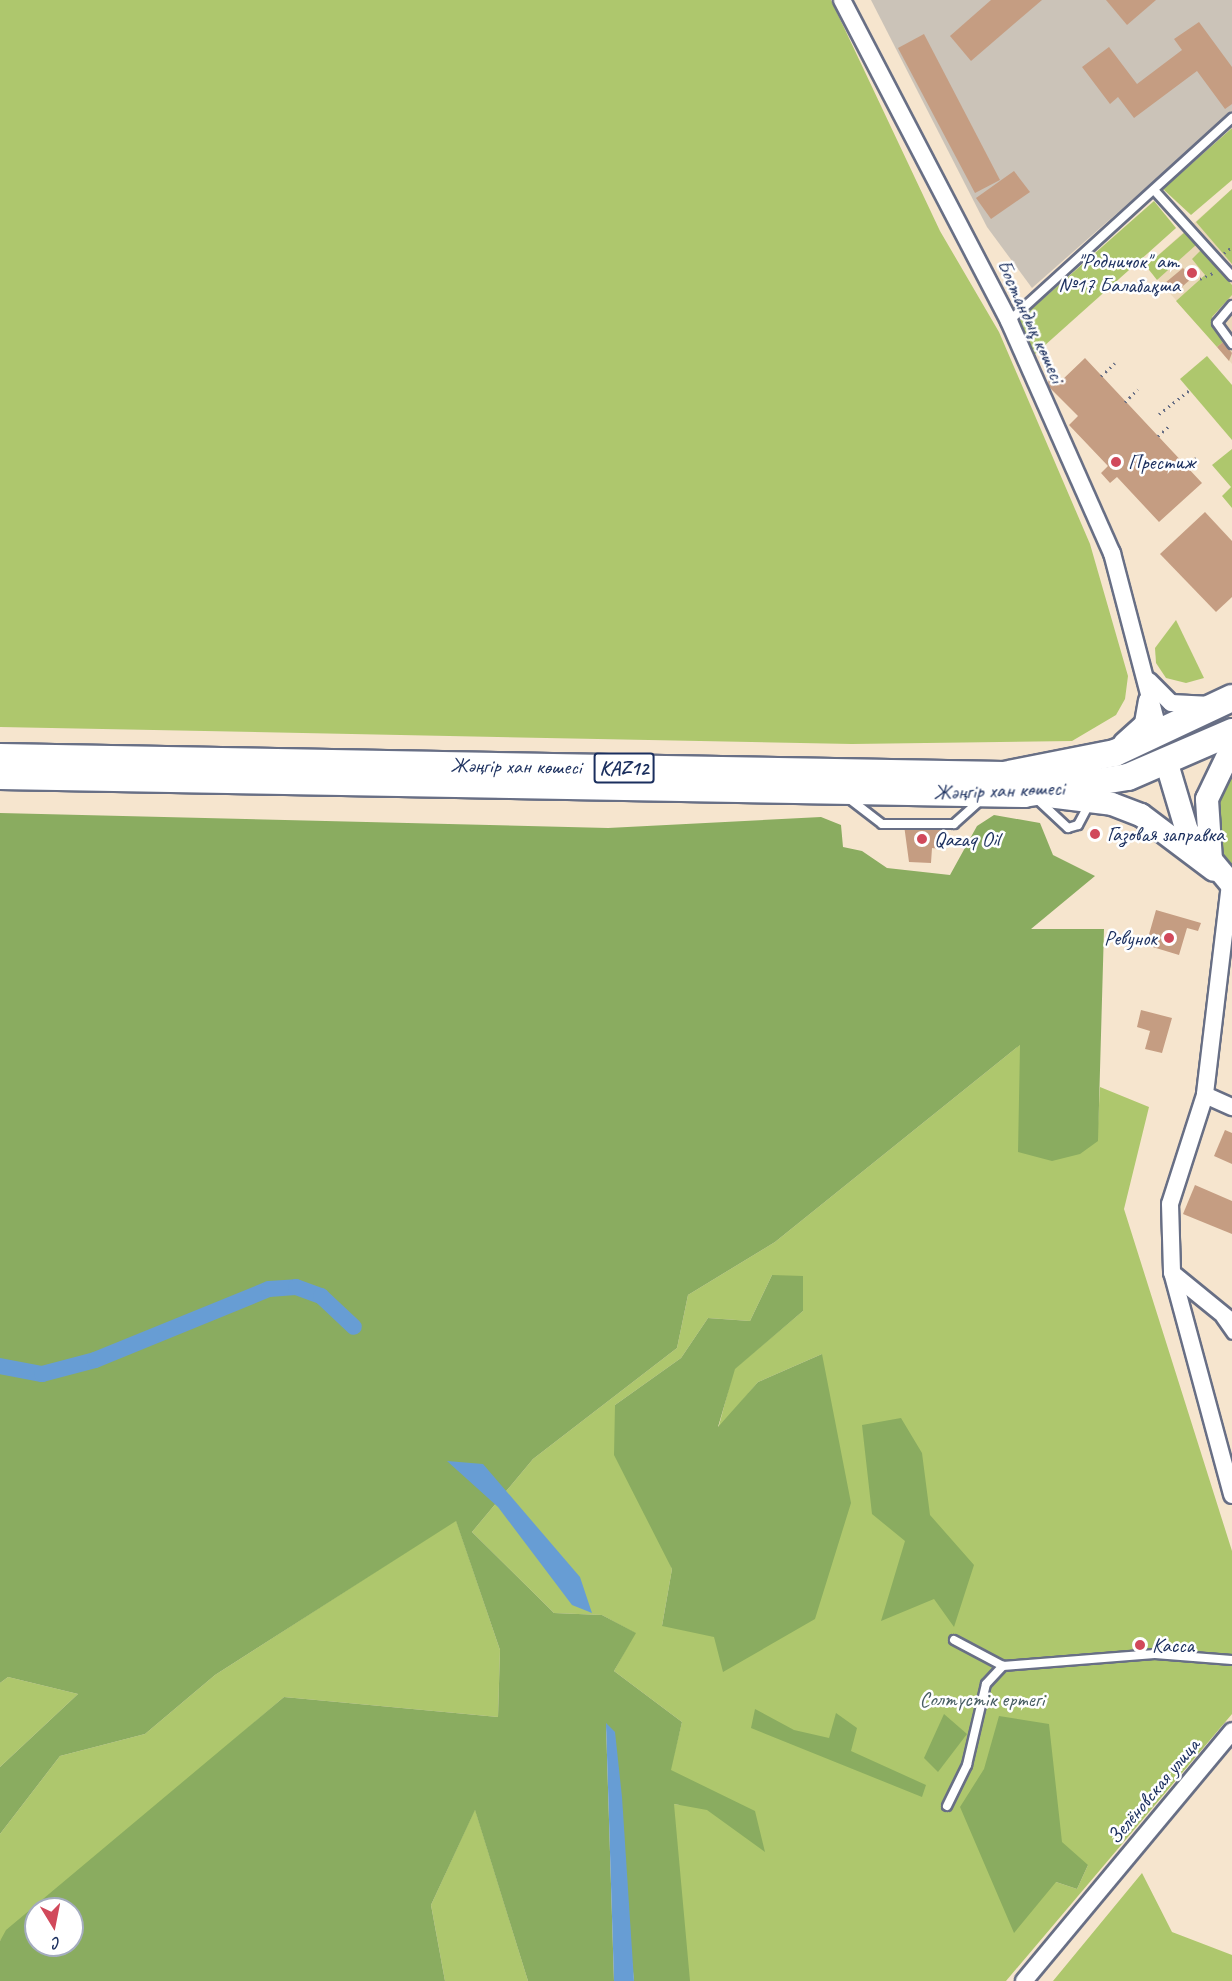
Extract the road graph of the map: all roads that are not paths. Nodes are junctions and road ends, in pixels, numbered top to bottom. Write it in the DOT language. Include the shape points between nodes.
graph roads {
  1 [pos="842,0"];
  2 [pos="1232,118"];
  3 [pos="1154,190"];
  4 [pos="1232,276"];
  5 [pos="1232,305"];
  6 [pos="1009,321"];
  7 [pos="1232,344"];
  8 [pos="1145,675"];
  9 [pos="1232,697"];
  10 [pos="1232,732"];
  11 [pos="1160,736"];
  12 [pos="1232,747"];
  13 [pos="0,757"];
  14 [pos="1093,759"];
  15 [pos="1167,764"];
  16 [pos="0,776"];
  17 [pos="1024,794"];
  18 [pos="1103,802"];
  19 [pos="1225,880"];
  20 [pos="1205,1095"];
  21 [pos="1232,1107"];
  22 [pos="1172,1272"];
  23 [pos="1226,1319"];
  24 [pos="1232,1335"];
  25 [pos="1232,1495"];
  26 [pos="954,1640"];
  27 [pos="1232,1660"];
  28 [pos="1004,1666"];
  29 [pos="1232,1731"];
  30 [pos="947,1806"];
  31 [pos="1024,1981"];
  1 -- 6 [label="street, Бостандық көшесі"];
  2 -- 3 [label="lane"];
  3 -- 4 [label="lane"];
  3 -- 6 [label="lane"];
  5 -- 7 [label="lane" via="1217,323"];
  6 -- 8 [label="street, Бостандық көшесі" via="1112,553"];
  8 -- 9 [label="street" via="1171,703 1190,707"];
  8 -- 11 [label="street"];
  8 -- 14 [label="street" via="1148,706 1143,723"];
  9 -- 11 [label="main road, Жәңгір хан көшесі / KAZ12"];
  10 -- 15 [label="main road, Жәңгір хан көшесі / KAZ12"];
  11 -- 14 [label="main road, Жәңгір хан көшесі / KAZ12"];
  11 -- 15 [label="main road"];
  12 -- 19 [label="main road" via="1207,799 1206,837"];
  13 -- 14 [label="main road, Жәңгір хан көшесі / KAZ12" via="1004,775"];
  15 -- 17 [label="main road, Жәңгір хан көшесі / KAZ12" via="1128,777"];
  15 -- 19 [label="main road" via="1187,831"];
  16 -- 17 [label="main road, Жәңгір хан көшесі / KAZ12" via="842,794"];
  17 -- 18 [label="main road"];
  17 -- 18 [label="lane" via="1044,804 1068,828 1078,825 1088,805"];
  18 -- 19 [label="main road" via="1141,815"];
  19 -- 20 [label="street"];
  20 -- 21 [label="street"];
  20 -- 22 [label="street" via="1170,1204"];
  22 -- 23 [label="street"];
  22 -- 25 [label="street"];
  23 -- 24 [label="lane"];
  26 -- 28 [label="lane"];
  27 -- 28 [label="lane" via="1155,1654"];
  28 -- 30 [label="lane" via="986,1684 967,1765"];
  29 -- 31 [label="street, Зелёновская улица"];
}
